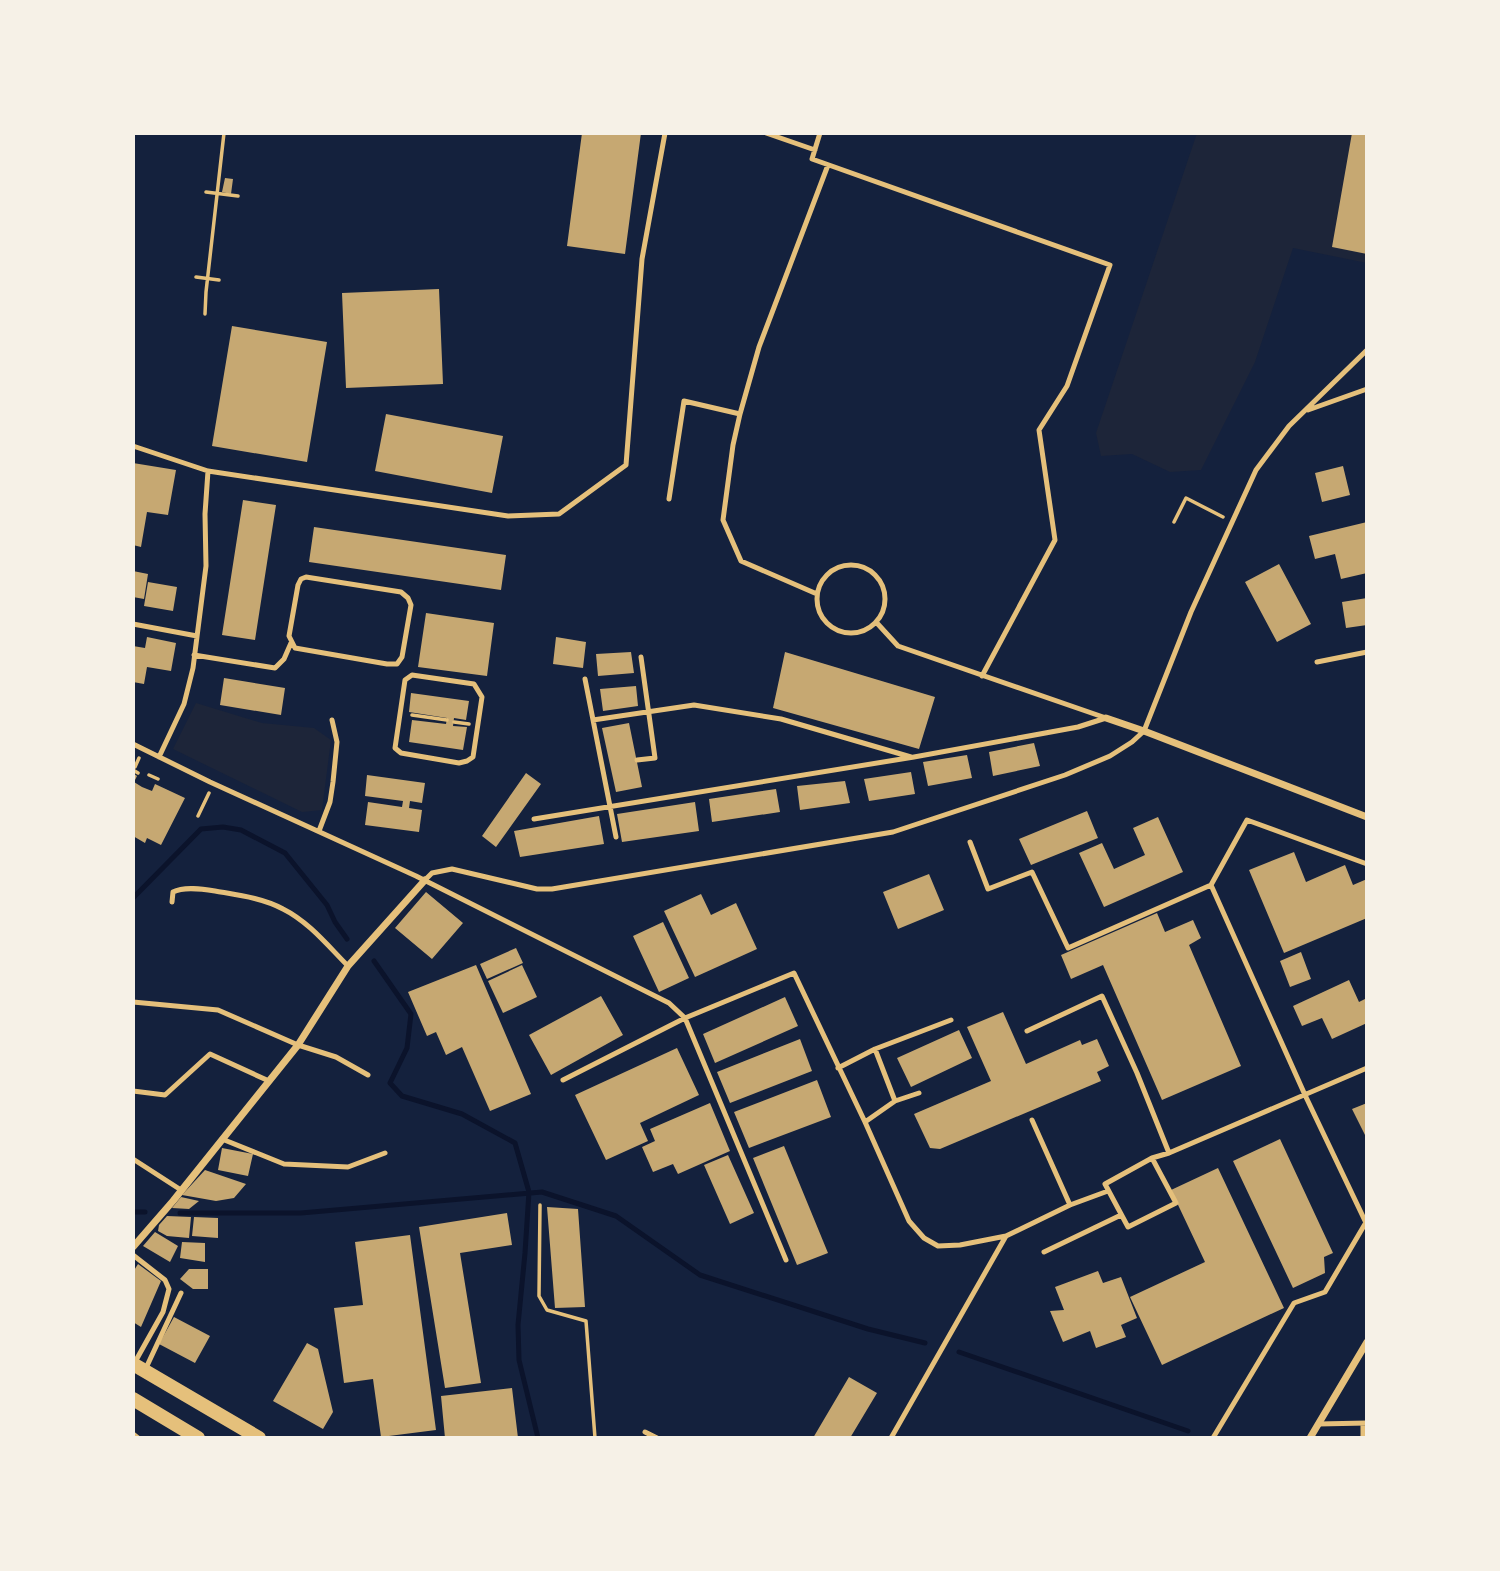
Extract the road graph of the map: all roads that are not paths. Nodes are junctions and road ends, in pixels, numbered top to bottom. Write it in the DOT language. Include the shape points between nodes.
graph roads {
  1 [pos="664,133"];
  2 [pos="766,133"];
  3 [pos="820,133"];
  4 [pos="815,150"];
  5 [pos="828,165"];
  6 [pos="1367,350"];
  7 [pos="1367,389"];
  8 [pos="1306,411"];
  9 [pos="740,414"];
  10 [pos="133,446"];
  11 [pos="208,471"];
  12 [pos="669,499"];
  13 [pos="817,594"];
  14 [pos="876,622"];
  15 [pos="133,624"];
  16 [pos="197,636"];
  17 [pos="291,642"];
  18 [pos="1367,652"];
  19 [pos="194,655"];
  20 [pos="640,657"];
  21 [pos="1317,662"];
  22 [pos="982,676"];
  23 [pos="585,679"];
  24 [pos="648,712"];
  25 [pos="400,713"];
  26 [pos="1106,719"];
  27 [pos="332,720"];
  28 [pos="593,720"];
  29 [pos="1144,731"];
  30 [pos="133,744"];
  31 [pos="159,757"];
  32 [pos="914,757"];
  33 [pos="637,760"];
  34 [pos="610,807"];
  35 [pos="1367,817"];
  36 [pos="534,819"];
  37 [pos="319,831"];
  38 [pos="616,837"];
  39 [pos="970,842"];
  40 [pos="1367,864"];
  41 [pos="425,880"];
  42 [pos="1211,885"];
  43 [pos="172,902"];
  44 [pos="348,966"];
  45 [pos="133,1002"];
  46 [pos="685,1018"];
  47 [pos="951,1020"];
  48 [pos="1027,1031"];
  49 [pos="298,1045"];
  50 [pos="875,1049"];
  51 [pos="838,1068"];
  52 [pos="1367,1068"];
  53 [pos="368,1075"];
  54 [pos="563,1080"];
  55 [pos="269,1081"];
  56 [pos="133,1091"];
  57 [pos="919,1093"];
  58 [pos="1305,1095"];
  59 [pos="895,1101"];
  60 [pos="1032,1119"];
  61 [pos="864,1122"];
  62 [pos="222,1139"];
  63 [pos="385,1153"];
  64 [pos="1169,1153"];
  65 [pos="1152,1158"];
  66 [pos="133,1159"];
  67 [pos="181,1190"];
  68 [pos="1108,1191"];
  69 [pos="1070,1205"];
  70 [pos="1121,1215"];
  71 [pos="1366,1225"];
  72 [pos="1006,1236"];
  73 [pos="133,1247"];
  74 [pos="1044,1252"];
  75 [pos="133,1255"];
  76 [pos="786,1260"];
  77 [pos="181,1293"];
  78 [pos="1367,1342"];
  79 [pos="137,1367"];
  80 [pos="133,1399"];
  81 [pos="1365,1423"];
  82 [pos="1318,1424"];
  83 [pos="645,1432"];
  84 [pos="133,1434"];
  85 [pos="138,1438"];
  86 [pos="198,1438"];
  87 [pos="258,1438"];
  88 [pos="657,1438"];
  89 [pos="891,1438"];
  90 [pos="1213,1438"];
  91 [pos="1310,1438"];
  92 [pos="1363,1438"];
  1 -- 11 [label="lane" via="642,259 626,465 559,514 508,516"];
  2 -- 4 [label="lane"];
  3 -- 4 [label="lane"];
  4 -- 5 [label="lane" via="812,159"];
  5 -- 9 [label="lane" via="759,347"];
  5 -- 22 [label="lane" via="1110,265 1068,386 1039,430 1055,540"];
  6 -- 8 [label="lane"];
  7 -- 8 [label="lane"];
  8 -- 29 [label="lane" via="1256,470 1191,612"];
  9 -- 12 [label="lane" via="684,401"];
  9 -- 13 [label="lane" via="723,520 741,561"];
  10 -- 11 [label="lane"];
  11 -- 16 [label="lane" via="206,566"];
  13 -- 14 [label="lane" via="821,615 836,630 858,632"];
  13 -- 14 [label="lane" via="820,583 836,568 848,565 870,571 883,589 885,601"];
  14 -- 22 [label="lane" via="898,646"];
  15 -- 16 [label="lane"];
  16 -- 19 [label="lane"];
  17 -- 17 [label="lane" via="295,648 397,664 411,605 401,592 306,577 298,585"];
  17 -- 19 [label="lane" via="275,668"];
  18 -- 21 [label="lane"];
  19 -- 31 [label="lane" via="184,704"];
  20 -- 24 [label="lane"];
  22 -- 26 [label="lane"];
  23 -- 28 [label="lane"];
  24 -- 28 [label="lane"];
  24 -- 32 [label="lane" via="694,705 781,719"];
  24 -- 33 [label="lane" via="654,758"];
  25 -- 25 [label="lane" via="394,748 401,753 459,763 473,757 482,697 474,684 412,675 405,680"];
  26 -- 29 [label="street"];
  26 -- 32 [label="lane"];
  27 -- 37 [label="lane" via="337,742 333,782"];
  28 -- 34 [label="lane"];
  29 -- 35 [label="street"];
  29 -- 41 [label="lane" via="1110,755 1065,775 893,832 552,889 452,869 432,873"];
  30 -- 31 [label="lane"];
  31 -- 37 [label="lane"];
  32 -- 34 [label="lane"];
  34 -- 36 [label="lane"];
  34 -- 38 [label="lane"];
  37 -- 41 [label="lane"];
  39 -- 42 [label="lane" via="988,889 1032,872 1068,948"];
  40 -- 42 [label="lane" via="1247,820"];
  41 -- 44 [label="street"];
  41 -- 46 [label="lane" via="668,1003"];
  42 -- 58 [label="lane"];
  43 -- 44 [label="lane" via="173,892 179,888 246,896 284,909 309,926"];
  44 -- 49 [label="street"];
  45 -- 49 [label="lane" via="218,1010"];
  46 -- 51 [label="lane" via="794,973"];
  46 -- 54 [label="lane"];
  46 -- 76 [label="lane"];
  47 -- 50 [label="lane"];
  48 -- 64 [label="lane" via="1102,996"];
  49 -- 53 [label="lane" via="336,1057"];
  49 -- 55 [label="street"];
  50 -- 51 [label="lane"];
  50 -- 59 [label="lane"];
  51 -- 61 [label="lane"];
  52 -- 58 [label="lane"];
  55 -- 56 [label="lane" via="210,1054 164,1095"];
  55 -- 62 [label="street"];
  57 -- 59 [label="lane"];
  58 -- 64 [label="lane"];
  58 -- 71 [label="lane"];
  59 -- 61 [label="lane"];
  60 -- 69 [label="lane"];
  61 -- 72 [label="lane" via="909,1221 924,1238 939,1246"];
  62 -- 63 [label="lane" via="284,1164 348,1167"];
  62 -- 67 [label="street"];
  64 -- 65 [label="lane"];
  65 -- 68 [label="lane" via="1105,1184"];
  65 -- 70 [label="lane" via="1175,1203 1128,1227"];
  66 -- 67 [label="lane"];
  67 -- 73 [label="street"];
  68 -- 69 [label="lane"];
  68 -- 70 [label="lane"];
  69 -- 72 [label="lane"];
  70 -- 74 [label="lane"];
  71 -- 90 [label="lane" via="1325,1292 1294,1303"];
  72 -- 89 [label="lane"];
  75 -- 79 [label="lane" via="165,1280 169,1289"];
  77 -- 79 [label="lane"];
  78 -- 82 [label="street"];
  79 -- 87 [label="main road"];
  80 -- 86 [label="main road"];
  81 -- 82 [label="lane"];
  81 -- 92 [label="lane"];
  82 -- 91 [label="street"];
  83 -- 88 [label="lane"];
  84 -- 85 [label="lane"];
}
